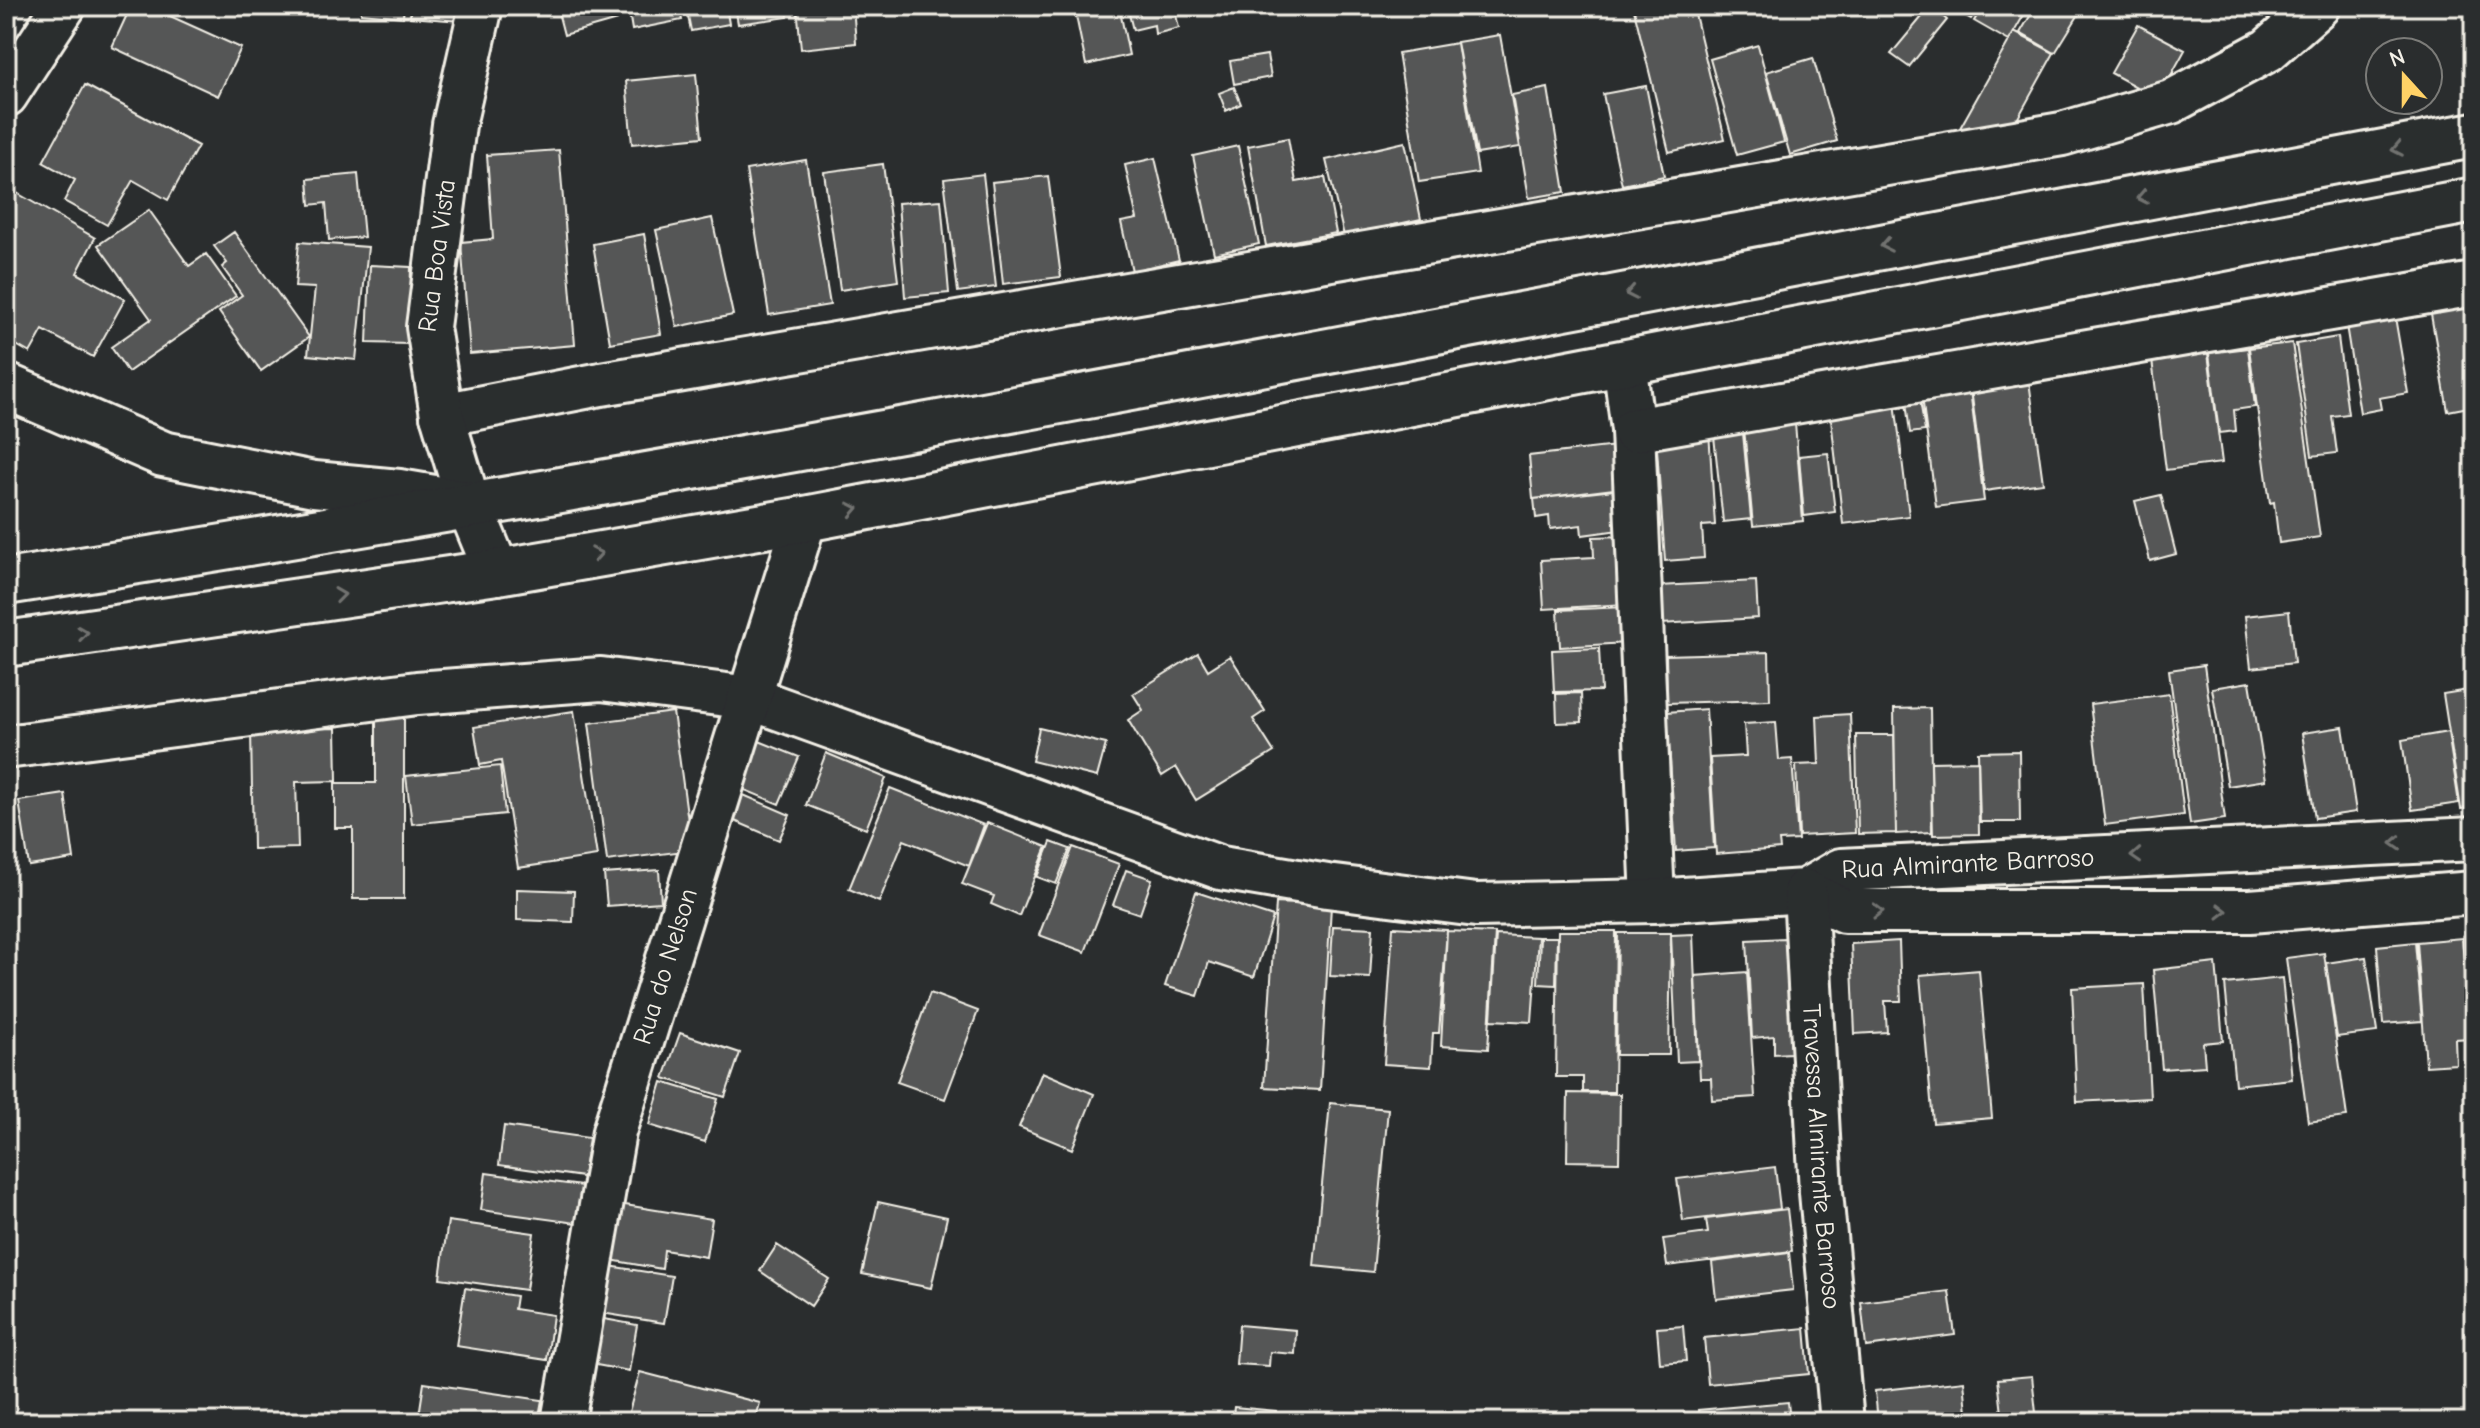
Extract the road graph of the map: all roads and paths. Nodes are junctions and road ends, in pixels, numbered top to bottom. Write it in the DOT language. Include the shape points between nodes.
graph roads {
  1 [pos="64,6"];
  2 [pos="481,6"];
  3 [pos="2318,6"];
  4 [pos="6,95"];
  5 [pos="2474,135"];
  6 [pos="2474,200"];
  7 [pos="2474,284"];
  8 [pos="1624,362"];
  9 [pos="6,386"];
  10 [pos="442,415"];
  11 [pos="1633,430"];
  12 [pos="469,504"];
  13 [pos="805,519"];
  14 [pos="497,572"];
  15 [pos="6,582"];
  16 [pos="6,644"];
  17 [pos="750,698"];
  18 [pos="6,747"];
  19 [pos="2474,839"];
  20 [pos="1805,891"];
  21 [pos="2474,893"];
  22 [pos="1653,901"];
  23 [pos="563,1422"];
  24 [pos="1842,1422"];
  1 -- 4 [label="street"];
  2 -- 10 [label="street, Rua Boa Vista" via="454,125 428,327"];
  3 -- 10 [label="street" via="2268,50 2171,102 2062,134"];
  5 -- 12 [label="main road, one-way" via="838,441"];
  6 -- 8 [label="main road"];
  7 -- 11 [label="street"];
  8 -- 11 [label="street"];
  13 -- 8 [label="main road, one-way"];
  9 -- 12 [label="main road" via="163,454 314,484"];
  10 -- 12 [label="street, Rua Boa Vista"];
  11 -- 22 [label="street"];
  12 -- 14 [label="main road"];
  12 -- 15 [label="main road"];
  14 -- 13 [label="main road, one-way"];
  13 -- 17 [label="street, Rua do Nelson"];
  16 -- 14 [label="main road, one-way"];
  17 -- 18 [label="street" via="586,680 417,693"];
  17 -- 22 [label="street" via="1221,868 1476,905"];
  17 -- 23 [label="street, Rua do Nelson" via="614,1132"];
  19 -- 20 [label="street, Rua Almirante Barroso, one-way" via="1841,870"];
  20 -- 21 [label="street, Rua Almirante Barroso, one-way" via="1844,911 2250,911"];
  20 -- 22 [label="street"];
  20 -- 24 [label="street, Travessa Almirante Barroso" via="1821,1192"];
}
